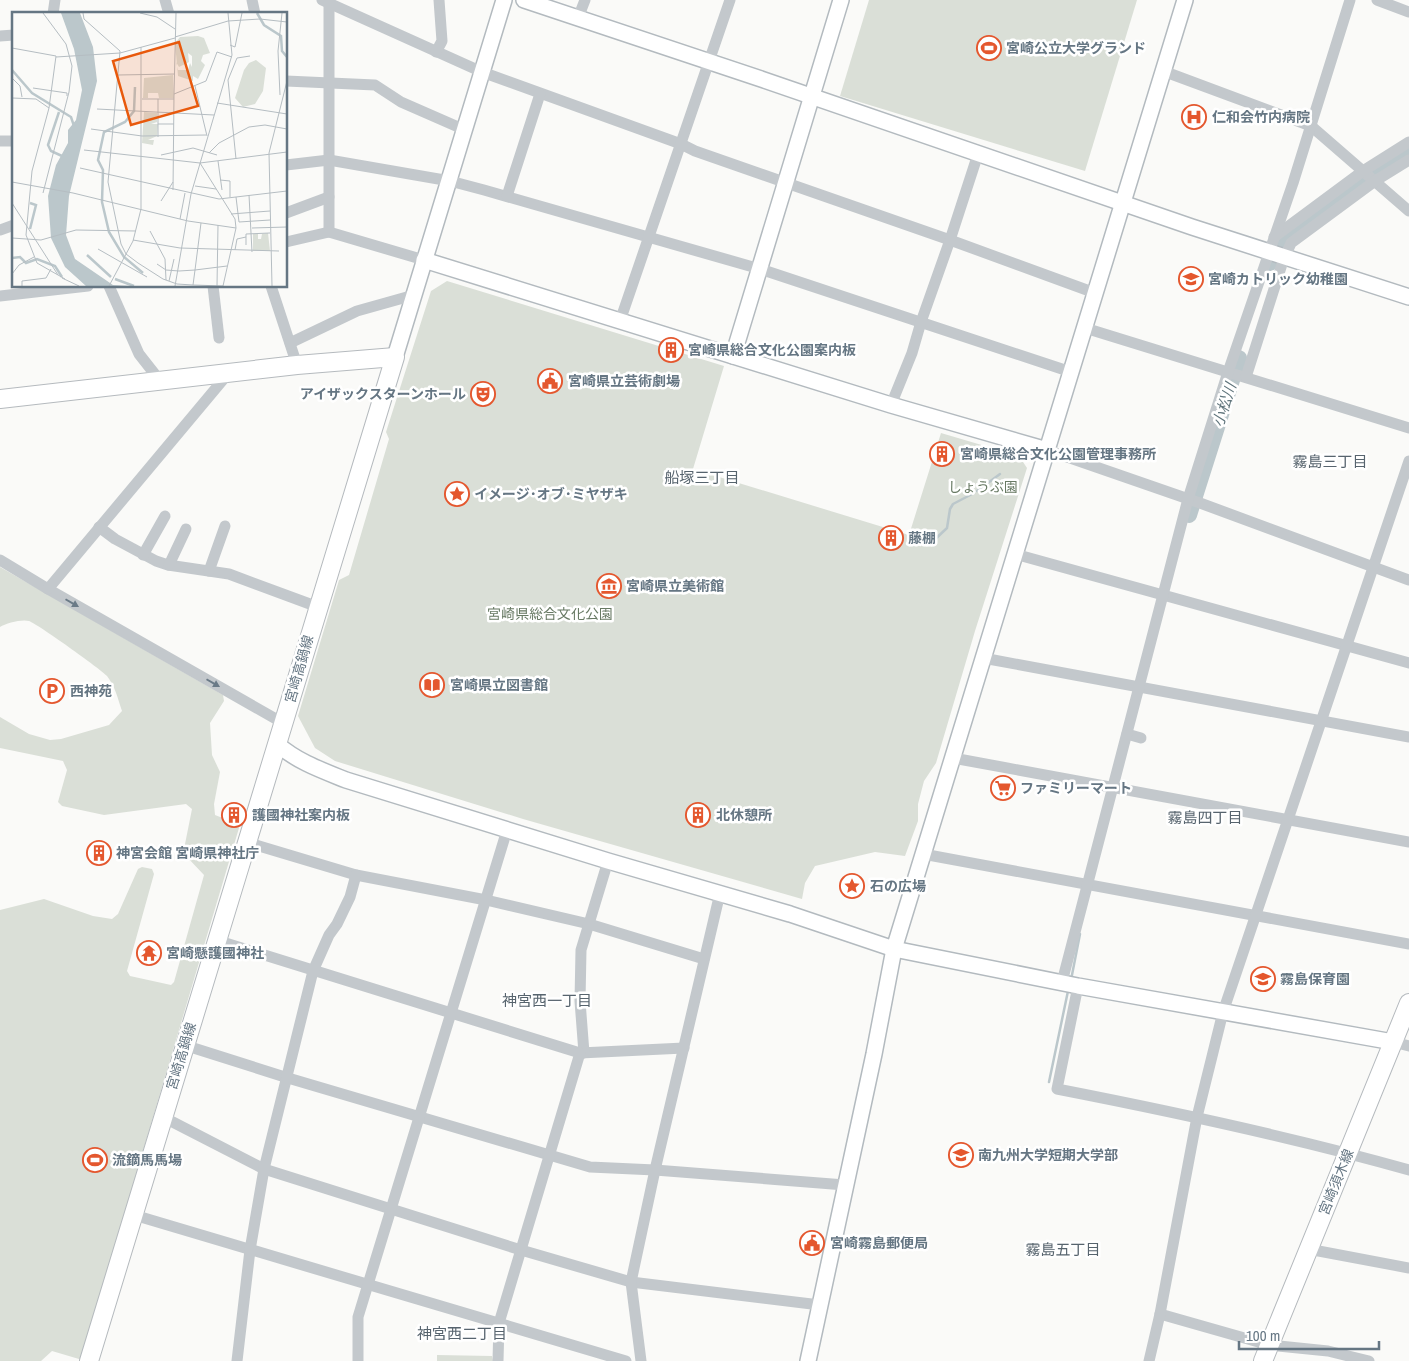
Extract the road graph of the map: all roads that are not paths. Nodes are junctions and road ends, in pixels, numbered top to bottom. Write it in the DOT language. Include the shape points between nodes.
graph roads {
  1 [pos="439,0"];
  2 [pos="504,0"];
  3 [pos="524,0"];
  4 [pos="585,0"];
  5 [pos="730,0"];
  6 [pos="841,0"];
  7 [pos="1185,0"];
  8 [pos="1350,0"];
  9 [pos="1377,0"];
  10 [pos="326,1"];
  11 [pos="1409,12"];
  12 [pos="578,18"];
  13 [pos="436,52"];
  14 [pos="708,62"];
  15 [pos="1163,71"];
  16 [pos="482,72"];
  17 [pos="288,81"];
  18 [pos="330,82"];
  19 [pos="540,94"];
  20 [pos="812,97"];
  21 [pos="1311,126"];
  22 [pos="466,130"];
  23 [pos="1409,142"];
  24 [pos="681,144"];
  25 [pos="978,154"];
  26 [pos="329,160"];
  27 [pos="1409,160"];
  28 [pos="288,165"];
  29 [pos="1369,176"];
  30 [pos="450,181"];
  31 [pos="785,182"];
  32 [pos="507,196"];
  33 [pos="329,197"];
  34 [pos="1123,204"];
  35 [pos="1409,211"];
  36 [pos="288,212"];
  37 [pos="329,232"];
  38 [pos="648,238"];
  39 [pos="950,240"];
  40 [pos="288,242"];
  41 [pos="1272,244"];
  42 [pos="1285,256"];
  43 [pos="424,260"];
  44 [pos="760,269"];
  45 [pos="70,288"];
  46 [pos="110,288"];
  47 [pos="213,288"];
  48 [pos="271,288"];
  49 [pos="1095,293"];
  50 [pos="414,294"];
  51 [pos="0,296"];
  52 [pos="1409,297"];
  53 [pos="620,321"];
  54 [pos="921,322"];
  55 [pos="1085,328"];
  56 [pos="219,338"];
  57 [pos="290,343"];
  58 [pos="733,356"];
  59 [pos="395,357"];
  60 [pos="297,366"];
  61 [pos="1071,372"];
  62 [pos="1228,372"];
  63 [pos="227,374"];
  64 [pos="1246,377"];
  65 [pos="161,382"];
  66 [pos="0,399"];
  67 [pos="891,405"];
  68 [pos="1409,428"];
  69 [pos="1047,450"];
  70 [pos="1409,461"];
  71 [pos="1188,499"];
  72 [pos="165,516"];
  73 [pos="225,526"];
  74 [pos="99,527"];
  75 [pos="186,529"];
  76 [pos="1174,553"];
  77 [pos="1015,554"];
  78 [pos="143,555"];
  79 [pos="1186,557"];
  80 [pos="0,560"];
  81 [pos="169,565"];
  82 [pos="1373,567"];
  83 [pos="209,571"];
  84 [pos="1409,580"];
  85 [pos="48,589"];
  86 [pos="1164,595"];
  87 [pos="318,607"];
  88 [pos="1346,644"];
  89 [pos="984,658"];
  90 [pos="1409,663"];
  91 [pos="1139,688"];
  92 [pos="1321,720"];
  93 [pos="283,723"];
  94 [pos="1127,734"];
  95 [pos="1409,737"];
  96 [pos="1141,738"];
  97 [pos="277,744"];
  98 [pos="953,758"];
  99 [pos="1114,787"];
  100 [pos="1288,819"];
  101 [pos="507,830"];
  102 [pos="246,842"];
  103 [pos="1409,842"];
  104 [pos="923,854"];
  105 [pos="608,861"];
  106 [pos="356,875"];
  107 [pos="1088,884"];
  108 [pos="720,893"];
  109 [pos="486,900"];
  110 [pos="1256,916"];
  111 [pos="589,924"];
  112 [pos="216,940"];
  113 [pos="1409,944"];
  114 [pos="894,949"];
  115 [pos="704,959"];
  116 [pos="313,971"];
  117 [pos="1062,982"];
  118 [pos="1078,986"];
  119 [pos="1409,1002"];
  120 [pos="1224,1012"];
  121 [pos="452,1014"];
  122 [pos="1401,1044"];
  123 [pos="184,1045"];
  124 [pos="684,1048"];
  125 [pos="582,1053"];
  126 [pos="288,1078"];
  127 [pos="420,1116"];
  128 [pos="163,1117"];
  129 [pos="1197,1117"];
  130 [pos="1347,1153"];
  131 [pos="550,1155"];
  132 [pos="264,1169"];
  133 [pos="655,1170"];
  134 [pos="1409,1170"];
  135 [pos="845,1185"];
  136 [pos="390,1210"];
  137 [pos="134,1215"];
  138 [pos="1308,1249"];
  139 [pos="250,1250"];
  140 [pos="521,1250"];
  141 [pos="1409,1268"];
  142 [pos="631,1282"];
  143 [pos="368,1285"];
  144 [pos="820,1305"];
  145 [pos="1160,1314"];
  146 [pos="498,1323"];
  147 [pos="1266,1353"];
  148 [pos="93,1360"];
  149 [pos="237,1361"];
  150 [pos="358,1361"];
  151 [pos="498,1361"];
  152 [pos="626,1361"];
  153 [pos="641,1361"];
  154 [pos="808,1361"];
  155 [pos="1149,1361"];
  156 [pos="1369,1361"];
  1 -- 13 [label="street" via="442,41"];
  2 -- 16 [label="street"];
  3 -- 12 [label="street"];
  4 -- 12 [label="street"];
  5 -- 14 [label="street"];
  6 -- 20 [label="street"];
  7 -- 15 [label="street"];
  8 -- 21 [label="street"];
  9 -- 11 [label="street"];
  10 -- 13 [label="street"];
  10 -- 18 [label="street"];
  12 -- 14 [label="street"];
  13 -- 16 [label="street"];
  14 -- 20 [label="street"];
  14 -- 24 [label="street"];
  15 -- 21 [label="street"];
  15 -- 34 [label="street"];
  16 -- 19 [label="street"];
  16 -- 22 [label="street"];
  17 -- 18 [label="street"];
  18 -- 22 [label="street" via="375,85 401,102"];
  18 -- 26 [label="street"];
  19 -- 24 [label="street"];
  19 -- 32 [label="street"];
  20 -- 25 [label="street"];
  20 -- 31 [label="street"];
  21 -- 29 [label="street"];
  21 -- 41 [label="street"];
  22 -- 30 [label="street"];
  23 -- 29 [label="street"];
  24 -- 31 [label="street" via="695,152"];
  24 -- 38 [label="street"];
  25 -- 34 [label="street"];
  25 -- 39 [label="street"];
  26 -- 28 [label="street"];
  26 -- 30 [label="street"];
  26 -- 33 [label="street"];
  27 -- 29 [label="street"];
  29 -- 35 [label="street"];
  29 -- 41 [label="street"];
  29 -- 42 [label="street" via="1291,244"];
  30 -- 32 [label="street"];
  30 -- 43 [label="street"];
  31 -- 39 [label="street"];
  31 -- 44 [label="street"];
  32 -- 38 [label="street"];
  33 -- 36 [label="street"];
  33 -- 37 [label="street"];
  34 -- 41 [label="street"];
  34 -- 49 [label="street"];
  37 -- 40 [label="street"];
  37 -- 43 [label="street"];
  38 -- 44 [label="street"];
  38 -- 53 [label="street"];
  39 -- 49 [label="street"];
  39 -- 54 [label="street"];
  41 -- 42 [label="street"];
  41 -- 62 [label="street"];
  42 -- 52 [label="street"];
  42 -- 64 [label="street"];
  43 -- 50 [label="street"];
  43 -- 53 [label="street"];
  44 -- 54 [label="street"];
  44 -- 58 [label="street"];
  45 -- 51 [label="street"];
  46 -- 65 [label="street" via="139,354"];
  47 -- 56 [label="street"];
  48 -- 57 [label="street"];
  49 -- 55 [label="street"];
  50 -- 57 [label="street" via="357,311"];
  50 -- 59 [label="street"];
  53 -- 58 [label="street"];
  54 -- 61 [label="street"];
  54 -- 67 [label="street"];
  55 -- 61 [label="street"];
  55 -- 62 [label="street"];
  57 -- 60 [label="street"];
  58 -- 67 [label="street"];
  59 -- 60 [label="main road"];
  59 -- 87 [label="main road, 宮崎高鍋線"];
  60 -- 63 [label="main road"];
  61 -- 69 [label="street"];
  62 -- 64 [label="street"];
  62 -- 71 [label="street"];
  63 -- 65 [label="main road"];
  63 -- 74 [label="street"];
  64 -- 68 [label="street"];
  65 -- 66 [label="main road"];
  67 -- 69 [label="street"];
  69 -- 71 [label="street"];
  69 -- 77 [label="street"];
  70 -- 82 [label="street"];
  71 -- 76 [label="street"];
  71 -- 82 [label="street"];
  72 -- 78 [label="street"];
  73 -- 83 [label="street"];
  74 -- 78 [label="street"];
  74 -- 85 [label="street"];
  75 -- 81 [label="street"];
  76 -- 79 [label="street"];
  76 -- 86 [label="street"];
  77 -- 86 [label="street"];
  77 -- 89 [label="street"];
  78 -- 81 [label="street"];
  80 -- 85 [label="street"];
  81 -- 83 [label="street"];
  82 -- 84 [label="street"];
  82 -- 88 [label="street"];
  83 -- 87 [label="street" via="229,574"];
  85 -- 93 [label="street, one-way"];
  86 -- 88 [label="street"];
  86 -- 91 [label="street"];
  87 -- 93 [label="main road, 宮崎高鍋線"];
  88 -- 90 [label="street"];
  88 -- 92 [label="street"];
  89 -- 91 [label="street"];
  89 -- 98 [label="street"];
  91 -- 92 [label="street"];
  91 -- 94 [label="street"];
  92 -- 95 [label="street"];
  92 -- 100 [label="street"];
  93 -- 97 [label="main road, 宮崎高鍋線"];
  94 -- 96 [label="street"];
  94 -- 99 [label="street"];
  97 -- 101 [label="street" via="306,765 346,780"];
  97 -- 102 [label="main road, 宮崎高鍋線"];
  98 -- 99 [label="street"];
  98 -- 104 [label="street"];
  99 -- 100 [label="street"];
  99 -- 107 [label="street"];
  100 -- 103 [label="street"];
  100 -- 110 [label="street"];
  101 -- 105 [label="street"];
  101 -- 109 [label="street"];
  102 -- 106 [label="street"];
  102 -- 112 [label="main road, 宮崎高鍋線"];
  104 -- 107 [label="street"];
  104 -- 114 [label="street"];
  105 -- 108 [label="street"];
  105 -- 111 [label="street"];
  106 -- 109 [label="street"];
  106 -- 116 [label="street" via="350,897"];
  107 -- 110 [label="street"];
  107 -- 117 [label="street"];
  108 -- 114 [label="street"];
  108 -- 115 [label="street"];
  109 -- 111 [label="street"];
  109 -- 121 [label="street"];
  110 -- 113 [label="street"];
  110 -- 120 [label="street"];
  111 -- 115 [label="street"];
  111 -- 125 [label="street" via="581,950"];
  112 -- 116 [label="street"];
  112 -- 123 [label="main road, 宮崎高鍋線"];
  114 -- 117 [label="street"];
  114 -- 135 [label="street"];
  115 -- 124 [label="street"];
  116 -- 121 [label="street"];
  116 -- 126 [label="street"];
  117 -- 118 [label="street"];
  118 -- 120 [label="street"];
  118 -- 129 [label="street" via="1057,1089"];
  119 -- 122 [label="main road, 宮崎須木線"];
  120 -- 122 [label="street"];
  120 -- 129 [label="street"];
  121 -- 125 [label="street"];
  121 -- 127 [label="street"];
  122 -- 130 [label="main road, 宮崎須木線"];
  123 -- 126 [label="street"];
  123 -- 128 [label="main road, 宮崎高鍋線"];
  124 -- 125 [label="street"];
  124 -- 133 [label="street"];
  125 -- 131 [label="street"];
  126 -- 127 [label="street"];
  126 -- 132 [label="street"];
  127 -- 131 [label="street"];
  127 -- 136 [label="street"];
  128 -- 132 [label="street"];
  128 -- 137 [label="main road, 宮崎高鍋線"];
  129 -- 130 [label="street"];
  129 -- 145 [label="street"];
  130 -- 134 [label="street"];
  130 -- 138 [label="main road, 宮崎須木線"];
  131 -- 133 [label="street" via="590,1167"];
  131 -- 140 [label="street"];
  132 -- 136 [label="street"];
  132 -- 139 [label="street"];
  133 -- 135 [label="street"];
  133 -- 142 [label="street"];
  135 -- 144 [label="street"];
  136 -- 140 [label="street"];
  136 -- 143 [label="street"];
  137 -- 139 [label="street"];
  137 -- 148 [label="main road, 宮崎高鍋線"];
  138 -- 141 [label="street"];
  138 -- 147 [label="main road, 宮崎須木線"];
  139 -- 143 [label="street"];
  139 -- 149 [label="street"];
  140 -- 142 [label="street"];
  140 -- 146 [label="street"];
  142 -- 144 [label="street"];
  142 -- 153 [label="street"];
  143 -- 146 [label="street"];
  143 -- 150 [label="street" via="358,1318"];
  144 -- 154 [label="street"];
  145 -- 147 [label="street"];
  145 -- 155 [label="street"];
  146 -- 151 [label="street"];
  146 -- 152 [label="street"];
  147 -- 156 [label="street" via="1328,1351"];
}
